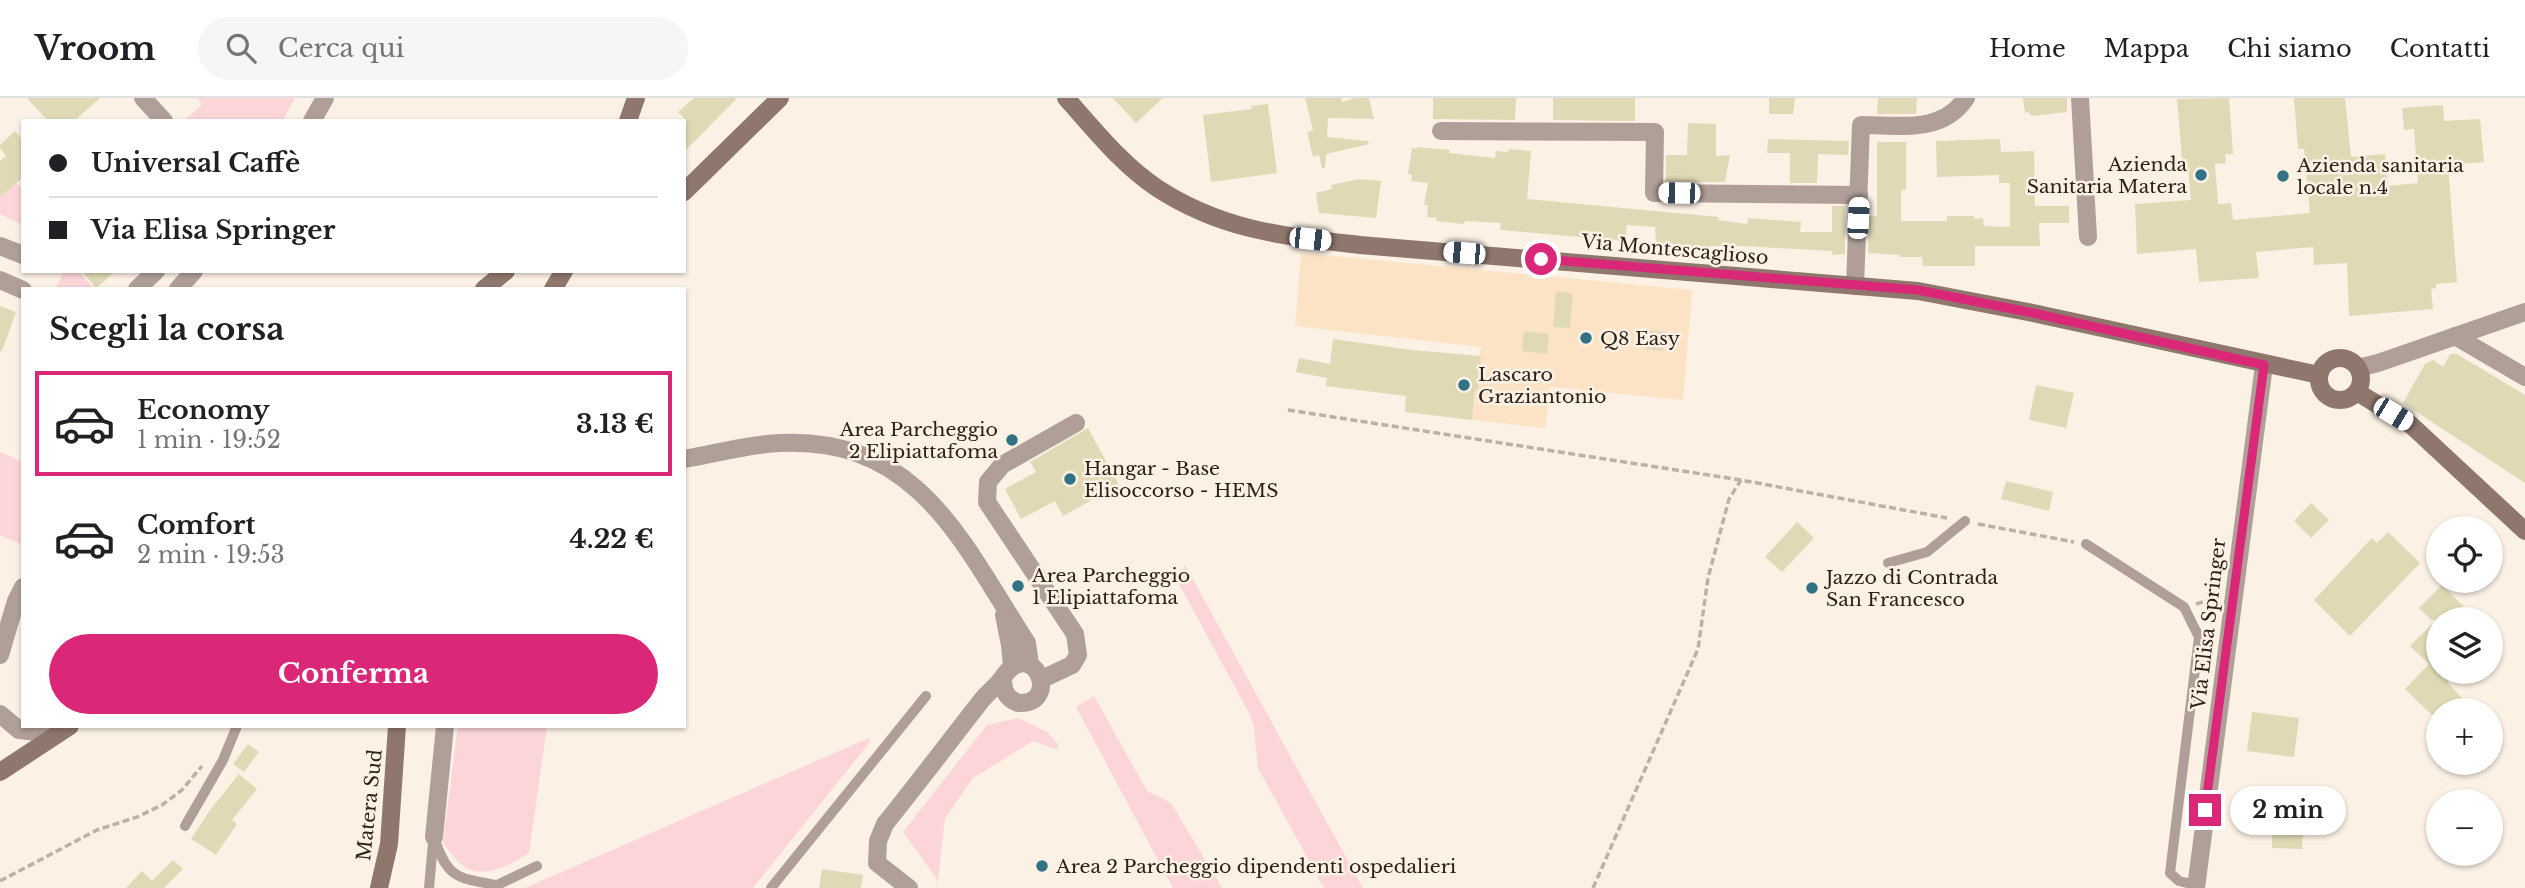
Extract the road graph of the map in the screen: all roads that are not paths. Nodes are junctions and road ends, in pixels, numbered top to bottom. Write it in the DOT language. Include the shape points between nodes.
graph roads {
  1 [pos="143,98"];
  2 [pos="325,98"];
  3 [pos="636,98"];
  4 [pos="780,98"];
  5 [pos="1066,98"];
  6 [pos="1966,98"];
  7 [pos="2080,98"];
  8 [pos="162,119"];
  9 [pos="313,119"];
  10 [pos="629,119"];
  11 [pos="1441,131"];
  12 [pos="686,190"];
  13 [pos="1859,195"];
  14 [pos="2088,237"];
  15 [pos="0,246"];
  16 [pos="21,254"];
  17 [pos="154,273"];
  18 [pos="192,273"];
  19 [pos="504,273"];
  20 [pos="0,280"];
  21 [pos="1855,285"];
  22 [pos="139,287"];
  23 [pos="180,287"];
  24 [pos="486,287"];
  25 [pos="21,289"];
  26 [pos="2525,312"];
  27 [pos="2455,336"];
  28 [pos="2264,365"];
  29 [pos="2358,368"];
  30 [pos="2319,375"];
  31 [pos="2525,377"];
  32 [pos="2357,392"];
  33 [pos="1076,423"];
  34 [pos="686,459"];
  35 [pos="1965,521"];
  36 [pos="2525,531"];
  37 [pos="2086,544"];
  38 [pos="1888,563"];
  39 [pos="19,594"];
  40 [pos="1002,604"];
  41 [pos="0,621"];
  42 [pos="0,656"];
  43 [pos="1036,671"];
  44 [pos="1007,672"];
  45 [pos="926,696"];
  46 [pos="1011,700"];
  47 [pos="0,715"];
  48 [pos="236,728"];
  49 [pos="397,728"];
  50 [pos="445,728"];
  51 [pos="63,730"];
  52 [pos="950,743"];
  53 [pos="0,772"];
  54 [pos="185,826"];
  55 [pos="434,837"];
  56 [pos="537,866"];
  57 [pos="494,886"];
  58 [pos="2196,886"];
  59 [pos="379,888"];
  60 [pos="429,888"];
  61 [pos="771,888"];
  62 [pos="909,888"];
  1 -- 8 [label="street"];
  2 -- 9 [label="street"];
  3 -- 10 [label="main road"];
  4 -- 12 [label="main road"];
  5 -- 21 [label="main road, Via Montescaglioso" via="1156,187 1238,227 1360,245"];
  6 -- 13 [label="street" via="1957,111 1927,125 1861,125"];
  7 -- 14 [label="street"];
  11 -- 13 [label="street" via="1655,132 1654,193"];
  13 -- 21 [label="street"];
  15 -- 16 [label="street"];
  17 -- 22 [label="street"];
  18 -- 23 [label="street"];
  19 -- 24 [label="main road"];
  20 -- 25 [label="street"];
  21 -- 28 [label="main road, Via Montescaglioso" via="1918,290"];
  26 -- 27 [label="street"];
  27 -- 29 [label="street"];
  27 -- 31 [label="street"];
  28 -- 30 [label="main road, Via Montescaglioso"];
  28 -- 58 [label="street, Via Elisa Springer"];
  29 -- 30 [label="main road" via="2347,359 2332,359"];
  29 -- 32 [label="main road" via="2361,382"];
  30 -- 32 [label="main road" via="2321,389 2330,398 2343,400"];
  32 -- 36 [label="main road" via="2411,425"];
  33 -- 43 [label="street" via="1002,465 988,482 987,502 1075,634 1078,655 1072,664"];
  34 -- 40 [label="street" via="779,443 851,450 890,468 943,514"];
  35 -- 38 [label="lane" via="1927,552"];
  37 -- 58 [label="lane" via="2184,607 2199,637 2170,873"];
  39 -- 41 [label="street"];
  39 -- 42 [label="street"];
  40 -- 43 [label="street" via="1027,643"];
  40 -- 44 [label="street" via="1010,645"];
  43 -- 44 [label="street" via="1023,663"];
  43 -- 46 [label="street" via="1040,692 1026,703"];
  44 -- 46 [label="street" via="1003,689"];
  44 -- 52 [label="street"];
  45 -- 61 [label="lane"];
  46 -- 52 [label="street" via="990,709"];
  47 -- 51 [label="street" via="19,730"];
  48 -- 54 [label="lane"];
  49 -- 59 [label="main road, Matera Sud" via="389,844"];
  50 -- 55 [label="street"];
  51 -- 53 [label="main road"];
  52 -- 62 [label="street" via="885,824 878,841 877,863"];
  55 -- 57 [label="lane" via="447,867 457,876"];
  55 -- 60 [label="lane"];
  56 -- 57 [label="lane"];
}
